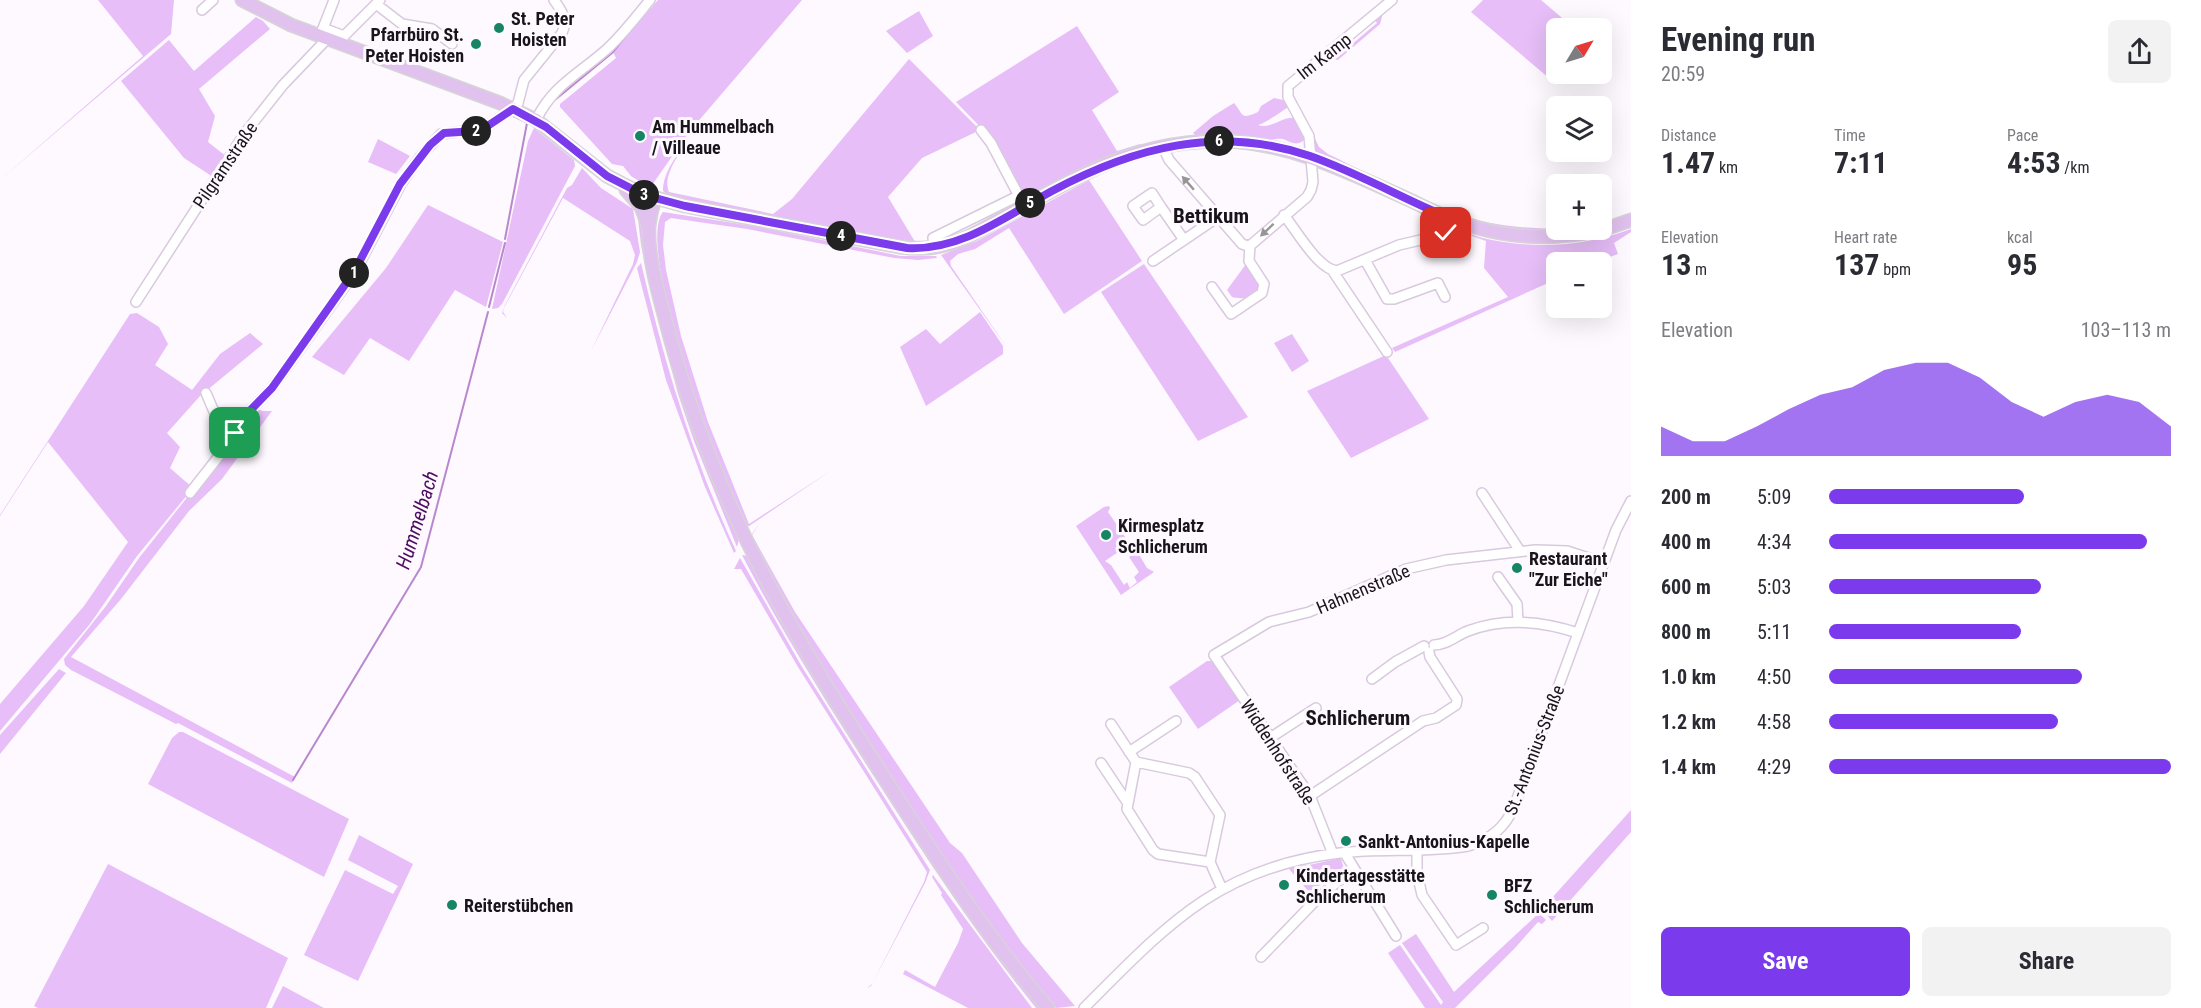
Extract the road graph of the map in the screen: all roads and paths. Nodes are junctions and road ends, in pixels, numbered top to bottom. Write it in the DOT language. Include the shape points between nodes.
graph roads {
  1 [pos="213,0"];
  2 [pos="242,0"];
  3 [pos="334,0"];
  4 [pos="554,0"];
  5 [pos="650,0"];
  6 [pos="1392,0"];
  7 [pos="378,2"];
  8 [pos="202,9"];
  9 [pos="323,34"];
  10 [pos="342,40"];
  11 [pos="452,44"];
  12 [pos="513,109"];
  13 [pos="536,120"];
  14 [pos="981,129"];
  15 [pos="1163,147"];
  16 [pos="1309,156"];
  17 [pos="621,185"];
  18 [pos="655,199"];
  19 [pos="1021,201"];
  20 [pos="1161,207"];
  21 [pos="1284,215"];
  22 [pos="1218,217"];
  23 [pos="1631,220"];
  24 [pos="1459,222"];
  25 [pos="649,227"];
  26 [pos="1184,240"];
  27 [pos="1250,245"];
  28 [pos="1365,260"];
  29 [pos="1153,261"];
  30 [pos="1332,270"];
  31 [pos="1212,287"];
  32 [pos="1445,297"];
  33 [pos="136,302"];
  34 [pos="1387,352"];
  35 [pos="206,393"];
  36 [pos="235,426"];
  37 [pos="190,493"];
  38 [pos="1482,493"];
  39 [pos="1631,501"];
  40 [pos="1520,551"];
  41 [pos="1604,563"];
  42 [pos="1498,577"];
  43 [pos="1518,621"];
  44 [pos="1578,633"];
  45 [pos="1429,648"];
  46 [pos="1214,655"];
  47 [pos="1372,679"];
  48 [pos="1316,708"];
  49 [pos="1176,721"];
  50 [pos="1111,724"];
  51 [pos="1270,738"];
  52 [pos="1129,752"];
  53 [pos="1136,762"];
  54 [pos="1101,763"];
  55 [pos="1310,796"];
  56 [pos="1127,802"];
  57 [pos="1417,849"];
  58 [pos="1344,852"];
  59 [pos="1333,854"];
  60 [pos="1210,862"];
  61 [pos="1353,869"];
  62 [pos="1222,889"];
  63 [pos="1483,928"];
  64 [pos="1396,936"];
  65 [pos="1261,957"];
  66 [pos="1085,1007"];
  67 [pos="1048,1008"];
  1 -- 8 [label="street"];
  2 -- 9 [label="main road" via="274,18"];
  3 -- 9 [label="street"];
  4 -- 12 [label="street" via="564,15 564,29 524,80"];
  5 -- 13 [label="street" via="613,43 554,92"];
  6 -- 16 [label="street, Im Kamp" via="1288,86 1288,97 1309,136"];
  7 -- 10 [label="street"];
  7 -- 11 [label="street" via="402,24 432,29"];
  9 -- 10 [label="main road"];
  9 -- 33 [label="street, Pilgramstraße" via="245,133"];
  10 -- 12 [label="main road"];
  12 -- 13 [label="main road"];
  12 -- 36 [label="street" via="483,129 444,133 430,145 400,184 354,272 272,388"];
  13 -- 17 [label="main road"];
  14 -- 19 [label="street"];
  15 -- 16 [label="main road" via="1244,142"];
  15 -- 19 [label="main road" via="1104,165"];
  22 -- 15 [label="street, one-way" via="1168,160"];
  16 -- 21 [label="street" via="1311,190"];
  16 -- 24 [label="main road"];
  17 -- 18 [label="main road"];
  17 -- 25 [label="main road" via="641,207"];
  18 -- 19 [label="main road" via="900,247 934,248 964,239"];
  18 -- 25 [label="main road"];
  20 -- 26 [label="street"];
  21 -- 27 [label="street, one-way"];
  21 -- 30 [label="street" via="1317,258"];
  22 -- 26 [label="street"];
  22 -- 27 [label="street" via="1242,244"];
  23 -- 24 [label="main road" via="1595,231 1550,237 1499,233"];
  24 -- 28 [label="street" via="1442,235 1399,245"];
  25 -- 67 [label="main road" via="660,296 687,394 719,482 759,569 908,815 998,945"];
  26 -- 29 [label="street"];
  27 -- 31 [label="street" via="1248,259 1264,284 1262,293 1231,314"];
  28 -- 30 [label="street"];
  28 -- 32 [label="street" via="1387,299 1438,283"];
  30 -- 34 [label="street"];
  35 -- 36 [label="street" via="215,414"];
  36 -- 37 [label="street" via="233,438"];
  38 -- 40 [label="street"];
  39 -- 41 [label="street, St.-Antonius-Straße"];
  40 -- 41 [label="street, Hahnenstraße" via="1567,551"];
  40 -- 46 [label="street, Hahnenstraße" via="1406,569 1317,609 1269,622"];
  41 -- 44 [label="street, St.-Antonius-Straße"];
  42 -- 43 [label="street" via="1516,604"];
  43 -- 44 [label="street"];
  43 -- 45 [label="street" via="1478,628"];
  44 -- 57 [label="street, St.-Antonius-Straße" via="1507,821 1475,844"];
  45 -- 47 [label="street" via="1395,662"];
  45 -- 55 [label="street" via="1430,657 1457,699 1456,705 1423,721"];
  46 -- 51 [label="street, Widdenhofstraße"];
  48 -- 51 [label="street"];
  49 -- 52 [label="street"];
  50 -- 52 [label="street"];
  51 -- 55 [label="street, Widdenhofstraße"];
  52 -- 53 [label="street"];
  53 -- 56 [label="street"];
  53 -- 60 [label="street" via="1195,777 1220,817"];
  54 -- 56 [label="street"];
  55 -- 59 [label="street, Widdenhofstraße"];
  56 -- 60 [label="street" via="1128,813 1156,853"];
  57 -- 58 [label="street, St.-Antonius-Straße"];
  57 -- 63 [label="street" via="1422,895 1456,945"];
  58 -- 59 [label="street, St.-Antonius-Straße"];
  58 -- 61 [label="street"];
  59 -- 62 [label="street, St.-Antonius-Straße" via="1276,866"];
  60 -- 62 [label="street"];
  61 -- 64 [label="street"];
  61 -- 65 [label="street" via="1319,897"];
  62 -- 66 [label="street, St.-Antonius-Straße" via="1166,927"];
}
